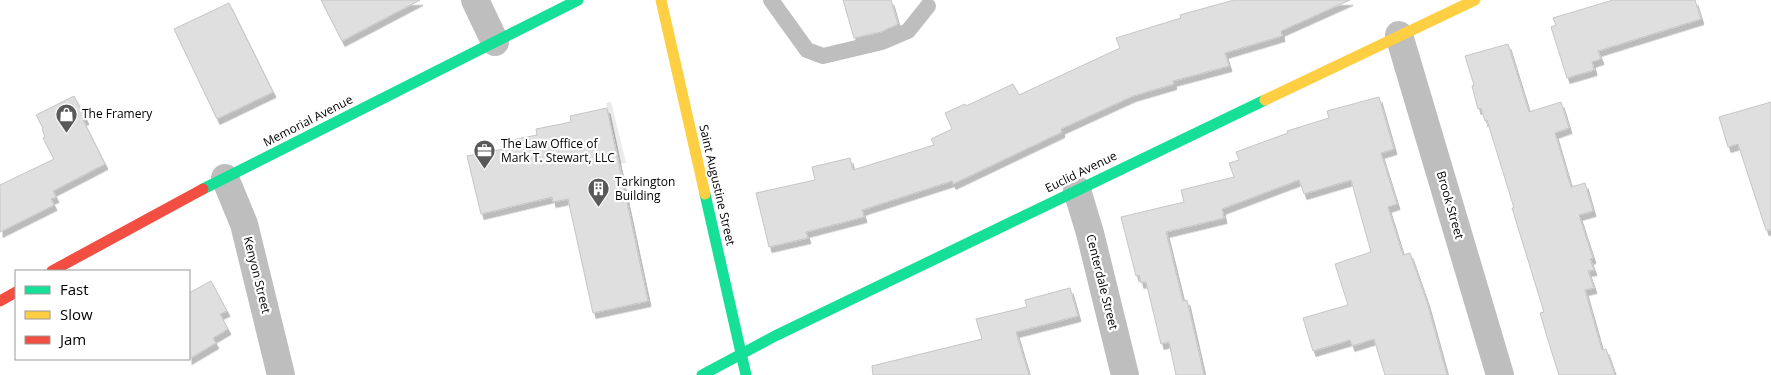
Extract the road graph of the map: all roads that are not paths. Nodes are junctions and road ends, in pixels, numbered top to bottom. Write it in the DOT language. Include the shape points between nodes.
graph roads {
  1 [pos="475,0"];
  2 [pos="578,0"];
  3 [pos="661,0"];
  4 [pos="771,0"];
  5 [pos="1475,0"];
  6 [pos="928,6"];
  7 [pos="1399,35"];
  8 [pos="495,42"];
  9 [pos="226,178"];
  10 [pos="1077,190"];
  11 [pos="54,270"];
  12 [pos="15,293"];
  13 [pos="0,301"];
  14 [pos="741,355"];
  15 [pos="281,375"];
  16 [pos="702,375"];
  17 [pos="746,375"];
  18 [pos="1125,375"];
  19 [pos="1500,375"];
  1 -- 8 [label="street"];
  2 -- 8 [label="street, Memorial Avenue"];
  3 -- 14 [label="street, Saint Augustine Street"];
  4 -- 6 [label="lane" via="808,50 823,56 882,42 908,31"];
  5 -- 7 [label="street, Euclid Avenue"];
  7 -- 10 [label="street, Euclid Avenue"];
  7 -- 19 [label="street, Brook Street"];
  8 -- 9 [label="street, Memorial Avenue"];
  9 -- 11 [label="street, Memorial Avenue"];
  9 -- 15 [label="street, Kenyon Street" via="244,224"];
  10 -- 14 [label="street, Euclid Avenue"];
  10 -- 18 [label="street, Centerdale Street"];
  12 -- 13 [label="street"];
  14 -- 16 [label="street, Euclid Avenue"];
  14 -- 17 [label="street, Saint Augustine Street"];
}
